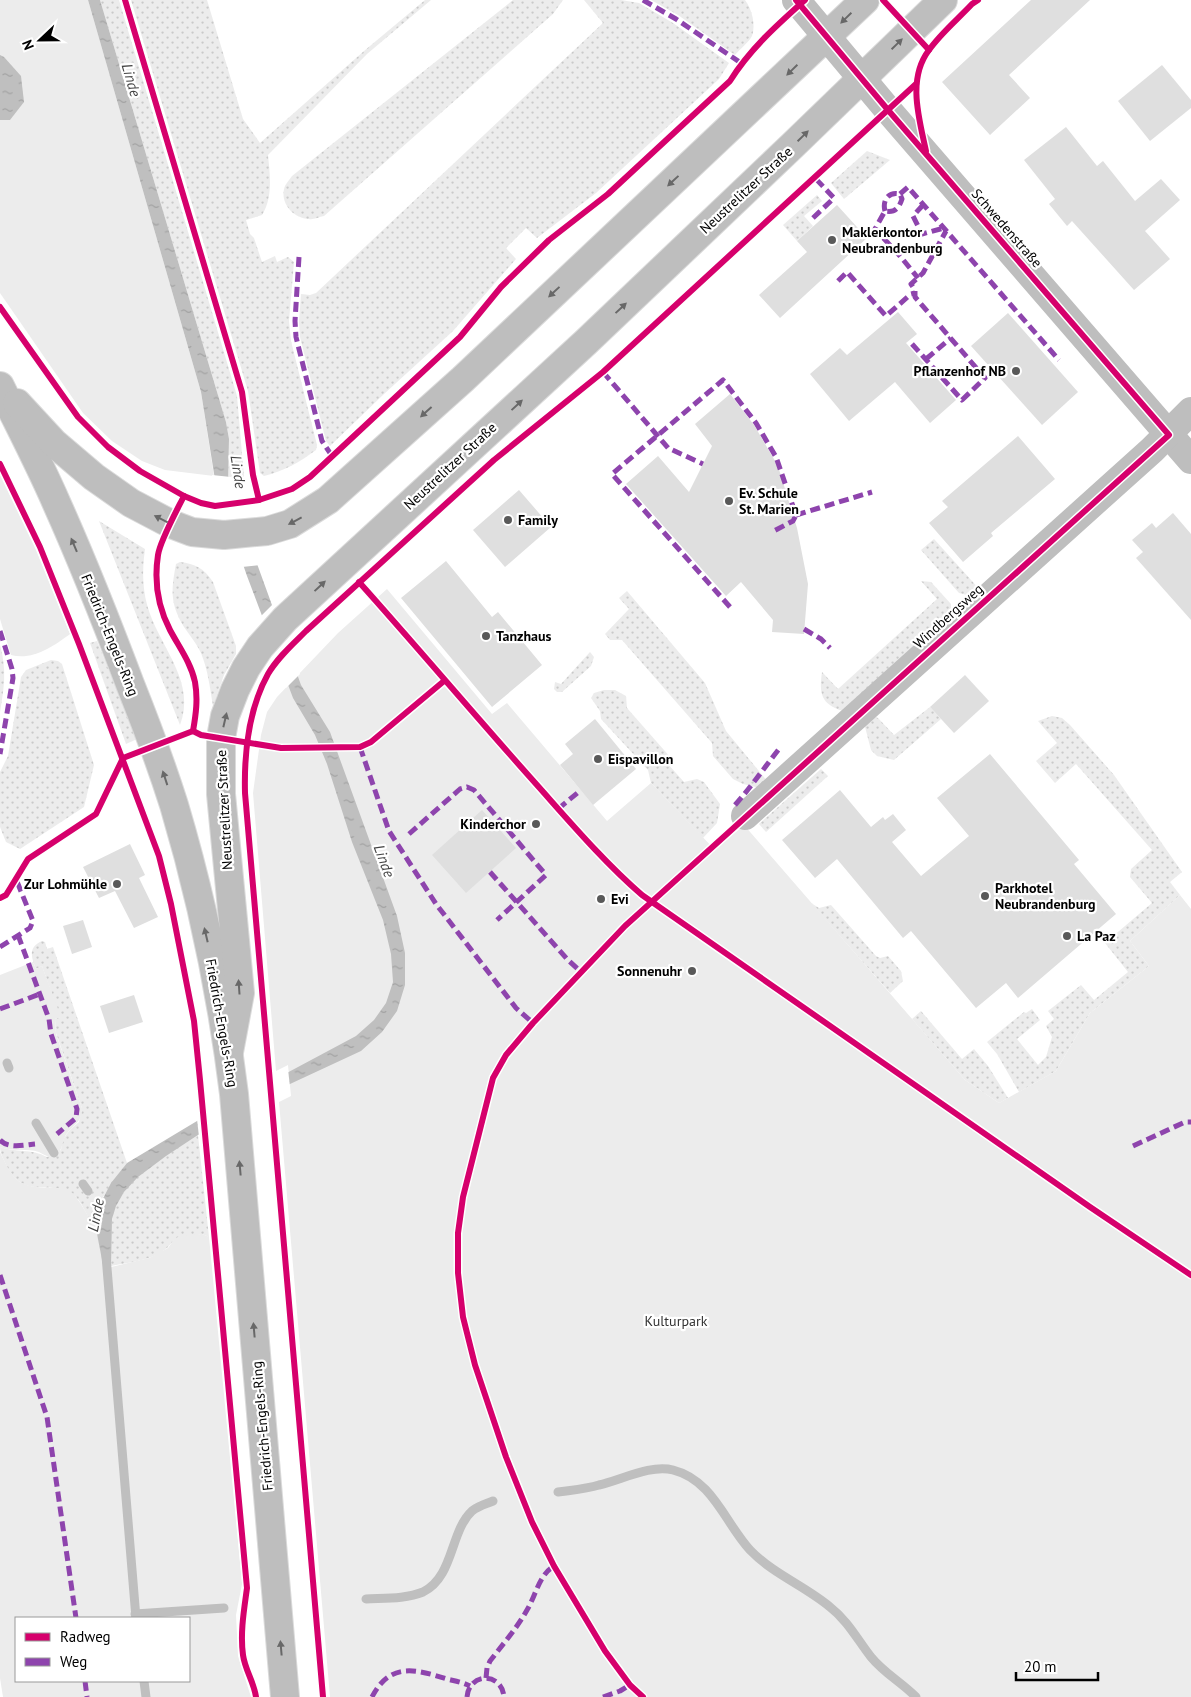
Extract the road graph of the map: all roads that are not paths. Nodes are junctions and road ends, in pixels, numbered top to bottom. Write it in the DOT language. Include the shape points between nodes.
graph roads {
  1 [pos="796,0"];
  2 [pos="865,0"];
  3 [pos="943,0"];
  4 [pos="827,36"];
  5 [pos="862,78"];
  6 [pos="0,385"];
  7 [pos="1191,410"];
  8 [pos="1169,435"];
  9 [pos="1191,460"];
  10 [pos="745,816"];
  11 [pos="229,1052"];
  12 [pos="286,1697"];
  1 -- 4 [label="main road, Schwedenstraße"];
  2 -- 4 [label="main road, one-way"];
  5 -- 3 [label="main road, Neustrelitzer Straße, one-way"];
  4 -- 5 [label="main road, Schwedenstraße"];
  4 -- 6 [label="main road, one-way" via="463,379 328,500 290,524 258,533 224,535 192,532 171,524 131,503 94,477 54,442"];
  5 -- 8 [label="main road, Schwedenstraße"];
  11 -- 5 [label="main road, Neustrelitzer Straße, one-way" via="240,993 221,803 221,738 225,716 246,668 285,619 586,342"];
  11 -- 6 [label="main road, Friedrich-Engels-Ring, one-way" via="193,875 157,754 56,502"];
  7 -- 8 [label="main road, Windbergsweg"];
  8 -- 9 [label="main road, Schwedenstraße"];
  8 -- 10 [label="main road, Windbergsweg"];
  12 -- 11 [label="main road, Friedrich-Engels-Ring, one-way"];
}
